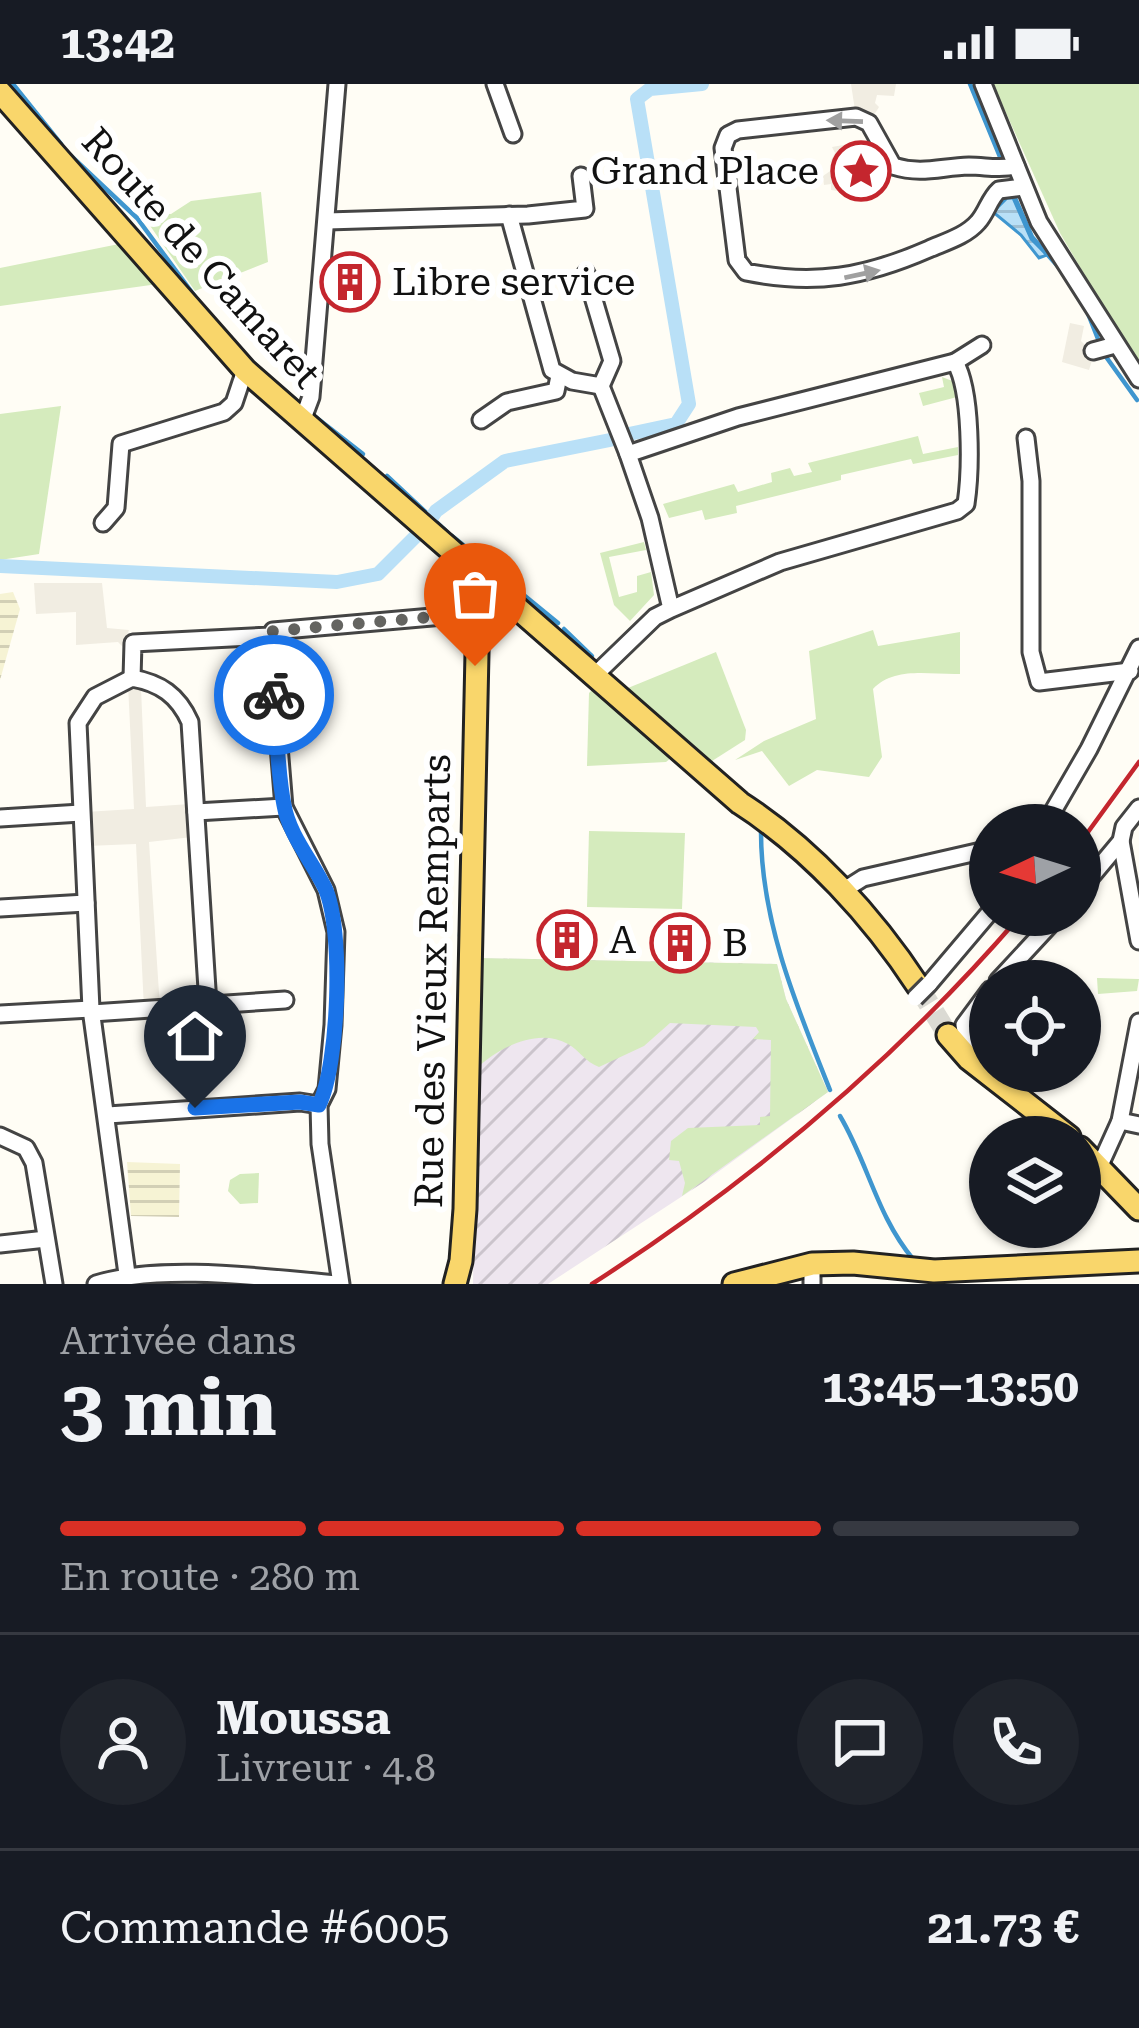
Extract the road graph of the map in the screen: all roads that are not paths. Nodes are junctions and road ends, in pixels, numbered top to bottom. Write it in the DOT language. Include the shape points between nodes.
graph roads {
  1 [pos="337,84"];
  2 [pos="495,84"];
  3 [pos="983,84"];
  4 [pos="0,93"];
  5 [pos="513,134"];
  6 [pos="1016,166"];
  7 [pos="581,176"];
  8 [pos="1023,187"];
  9 [pos="509,215"];
  10 [pos="327,221"];
  11 [pos="586,273"];
  12 [pos="982,344"];
  13 [pos="1115,345"];
  14 [pos="1093,351"];
  15 [pos="955,362"];
  16 [pos="245,370"];
  17 [pos="560,376"];
  18 [pos="1139,380"];
  19 [pos="601,386"];
  20 [pos="481,420"];
  21 [pos="302,421"];
  22 [pos="1026,438"];
  23 [pos="628,454"];
  24 [pos="103,523"];
  25 [pos="486,597"];
  26 [pos="671,609"];
  27 [pos="270,635"];
  28 [pos="1139,648"];
  29 [pos="1130,671"];
  30 [pos="595,675"];
  31 [pos="131,678"];
  32 [pos="1057,804"];
  33 [pos="284,807"];
  34 [pos="1139,808"];
  35 [pos="196,812"];
  36 [pos="81,813"];
  37 [pos="0,818"];
  38 [pos="1121,841"];
  39 [pos="969,854"];
  40 [pos="1101,865"];
  41 [pos="841,892"];
  42 [pos="86,903"];
  43 [pos="0,908"];
  44 [pos="969,936"];
  45 [pos="1040,936"];
  46 [pos="1139,941"];
  47 [pos="1017,960"];
  48 [pos="921,990"];
  49 [pos="285,1000"];
  50 [pos="208,1005"];
  51 [pos="92,1011"];
  52 [pos="0,1014"];
  53 [pos="1139,1022"];
  54 [pos="948,1034"];
  55 [pos="1022,1092"];
  56 [pos="1025,1101"];
  57 [pos="319,1105"];
  58 [pos="108,1115"];
  59 [pos="1041,1116"];
  60 [pos="1120,1121"];
  61 [pos="1139,1125"];
  62 [pos="0,1136"];
  63 [pos="1101,1152"];
  64 [pos="1101,1177"];
  65 [pos="1101,1179"];
  66 [pos="1139,1209"];
  67 [pos="1139,1221"];
  68 [pos="46,1239"];
  69 [pos="0,1244"];
  70 [pos="1137,1263"];
  71 [pos="127,1274"];
  72 [pos="812,1274"];
  73 [pos="54,1284"];
  74 [pos="96,1284"];
  75 [pos="339,1284"];
  76 [pos="455,1284"];
  77 [pos="734,1284"];
  1 -- 10 [label="street"];
  2 -- 5 [label="street"];
  3 -- 6 [label="street"];
  4 -- 16 [label="main road, Route de Camaret"];
  6 -- 8 [label="street"];
  6 -- 8 [label="street, one-way" via="911,172 893,166 869,123 856,117 738,130 723,148 737,260 746,272 776,278 879,271 963,234 999,190"];
  7 -- 9 [label="street" via="585,208"];
  8 -- 13 [label="street"];
  9 -- 10 [label="street"];
  9 -- 17 [label="street"];
  10 -- 21 [label="street" via="311,398"];
  11 -- 19 [label="street" via="612,361"];
  12 -- 15 [label="street"];
  13 -- 14 [label="street"];
  13 -- 18 [label="street"];
  15 -- 23 [label="street"];
  15 -- 26 [label="street" via="963,380 966,504 781,562"];
  16 -- 21 [label="main road, Route de Camaret"];
  16 -- 24 [label="street" via="224,412 122,443 116,508"];
  17 -- 19 [label="street"];
  17 -- 20 [label="street" via="556,391 507,402"];
  19 -- 23 [label="street"];
  21 -- 25 [label="main road, Route de Camaret" via="461,562"];
  22 -- 29 [label="street" via="1031,652 1039,682"];
  23 -- 26 [label="street"];
  25 -- 27 [label="street" via="466,614"];
  25 -- 30 [label="main road, Route de Camaret"];
  25 -- 76 [label="main road, Rue des Vieux Remparts" via="465,1209"];
  26 -- 30 [label="street"];
  27 -- 31 [label="street" via="133,643"];
  27 -- 33 [label="street"];
  28 -- 29 [label="street"];
  29 -- 32 [label="street"];
  30 -- 41 [label="main road, Route de Camaret" via="786,835"];
  31 -- 35 [label="street" via="164,688 183,706"];
  31 -- 36 [label="street" via="95,697 78,723"];
  33 -- 35 [label="street"];
  33 -- 57 [label="street" via="334,919 334,1025"];
  34 -- 38 [label="street"];
  35 -- 50 [label="street"];
  36 -- 37 [label="street"];
  36 -- 42 [label="street"];
  38 -- 40 [label="street"];
  38 -- 46 [label="street"];
  39 -- 41 [label="street" via="862,878"];
  41 -- 48 [label="main road, Route de Camaret"];
  42 -- 43 [label="street"];
  42 -- 51 [label="street"];
  44 -- 48 [label="street"];
  45 -- 47 [label="street"];
  49 -- 50 [label="street"];
  50 -- 51 [label="street"];
  51 -- 52 [label="street"];
  51 -- 58 [label="street"];
  53 -- 60 [label="street"];
  54 -- 56 [label="main road"];
  55 -- 56 [label="street"];
  56 -- 59 [label="main road"];
  57 -- 58 [label="street"];
  57 -- 75 [label="street"];
  58 -- 71 [label="street"];
  60 -- 61 [label="street"];
  60 -- 63 [label="street"];
  62 -- 68 [label="street" via="26,1148 34,1163"];
  64 -- 66 [label="main road"];
  65 -- 67 [label="main road"];
  68 -- 69 [label="street"];
  68 -- 73 [label="street"];
  70 -- 72 [label="main road" via="934,1271 853,1263"];
  71 -- 74 [label="street"];
  71 -- 75 [label="street"];
  72 -- 77 [label="main road"];
}
